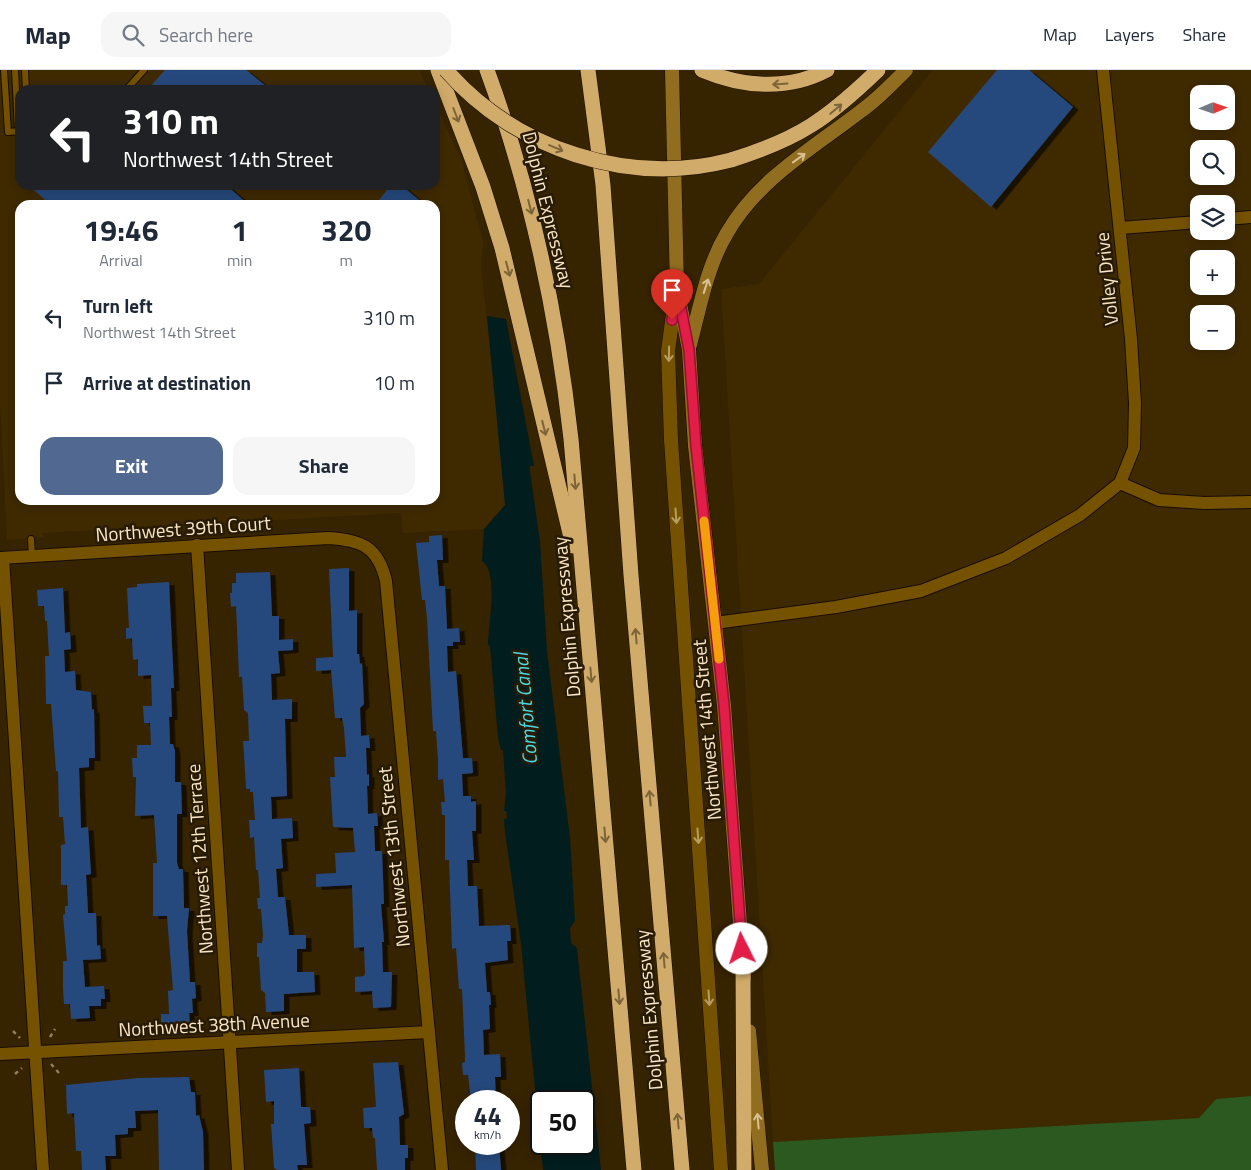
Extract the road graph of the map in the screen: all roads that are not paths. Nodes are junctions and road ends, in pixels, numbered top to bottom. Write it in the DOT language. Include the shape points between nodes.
graph roads {
  1 [pos="4,70"];
  2 [pos="15,70"];
  3 [pos="25,70"];
  4 [pos="144,70"];
  5 [pos="438,70"];
  6 [pos="446,70"];
  7 [pos="487,70"];
  8 [pos="588,70"];
  9 [pos="672,70"];
  10 [pos="702,70"];
  11 [pos="827,70"];
  12 [pos="878,70"];
  13 [pos="906,70"];
  14 [pos="1103,70"];
  15 [pos="16,85"];
  16 [pos="26,85"];
  17 [pos="130,85"];
  18 [pos="15,131"];
  19 [pos="1251,217"];
  20 [pos="1235,218"];
  21 [pos="1190,223"];
  22 [pos="1120,228"];
  23 [pos="677,288"];
  24 [pos="689,350"];
  25 [pos="1120,483"];
  26 [pos="1251,502"];
  27 [pos="31,539"];
  28 [pos="198,545"];
  29 [pos="367,546"];
  30 [pos="32,556"];
  31 [pos="1,557"];
  32 [pos="584,592"];
  33 [pos="715,623"];
  34 [pos="743,968"];
  35 [pos="429,1032"];
  36 [pos="230,1041"];
  37 [pos="35,1053"];
  38 [pos="0,1054"];
  39 [pos="43,1170"];
  40 [pos="238,1170"];
  41 [pos="442,1170"];
  42 [pos="634,1170"];
  43 [pos="682,1170"];
  44 [pos="722,1170"];
  45 [pos="744,1170"];
  46 [pos="762,1170"];
  1 -- 18 [label="lane" via="8,132"];
  2 -- 15 [label="lane"];
  3 -- 16 [label="lane"];
  4 -- 17 [label="lane"];
  5 -- 32 [label="highway, one-way" via="484,187 502,248"];
  6 -- 12 [label="highway, one-way, bridge" via="472,97 498,117 540,141 573,154 614,164 652,168 699,166 769,148 802,132 838,108"];
  7 -- 32 [label="highway, Dolphin Expressway, one-way" via="527,195 556,329 571,439"];
  43 -- 8 [label="highway, Dolphin Expressway, one-way" via="633,594 603,184"];
  9 -- 23 [label="main road, Northwest 14th Street"];
  11 -- 10 [label="highway, one-way" via="804,80 781,84 750,84"];
  24 -- 13 [label="main road, one-way" via="702,296 719,248 747,203 761,187 864,110"];
  14 -- 22 [label="street, Volley Drive"];
  19 -- 20 [label="street"];
  21 -- 22 [label="street"];
  22 -- 25 [label="street, Volley Drive" via="1135,403 1134,448"];
  23 -- 24 [label="main road, Northwest 14th Street"];
  23 -- 44 [label="street, Northwest 14th Street, one-way" via="668,351 671,440"];
  24 -- 33 [label="main road, Northwest 14th Street"];
  25 -- 26 [label="street" via="1159,500"];
  25 -- 33 [label="street" via="1080,515 1006,558 921,591 836,607"];
  27 -- 30 [label="lane"];
  28 -- 29 [label="street, Northwest 39th Court" via="328,538 351,540"];
  28 -- 30 [label="street, Northwest 39th Court"];
  28 -- 36 [label="street, Northwest 12th Terrace"];
  29 -- 35 [label="street, Northwest 13th Street" via="379,559 386,581"];
  30 -- 31 [label="street, Northwest 39th Court"];
  31 -- 37 [label="street"];
  32 -- 42 [label="highway, Dolphin Expressway, one-way"];
  33 -- 34 [label="main road, Northwest 14th Street"];
  34 -- 45 [label="highway"];
  46 -- 34 [label="main road, Northwest 14th Street, one-way"];
  35 -- 36 [label="street, Northwest 38th Avenue"];
  35 -- 41 [label="street, Northwest 13th Street"];
  36 -- 37 [label="street, Northwest 38th Avenue"];
  36 -- 40 [label="street, Northwest 12th Terrace"];
  37 -- 38 [label="street, Northwest 38th Avenue"];
  37 -- 39 [label="street"];
}
